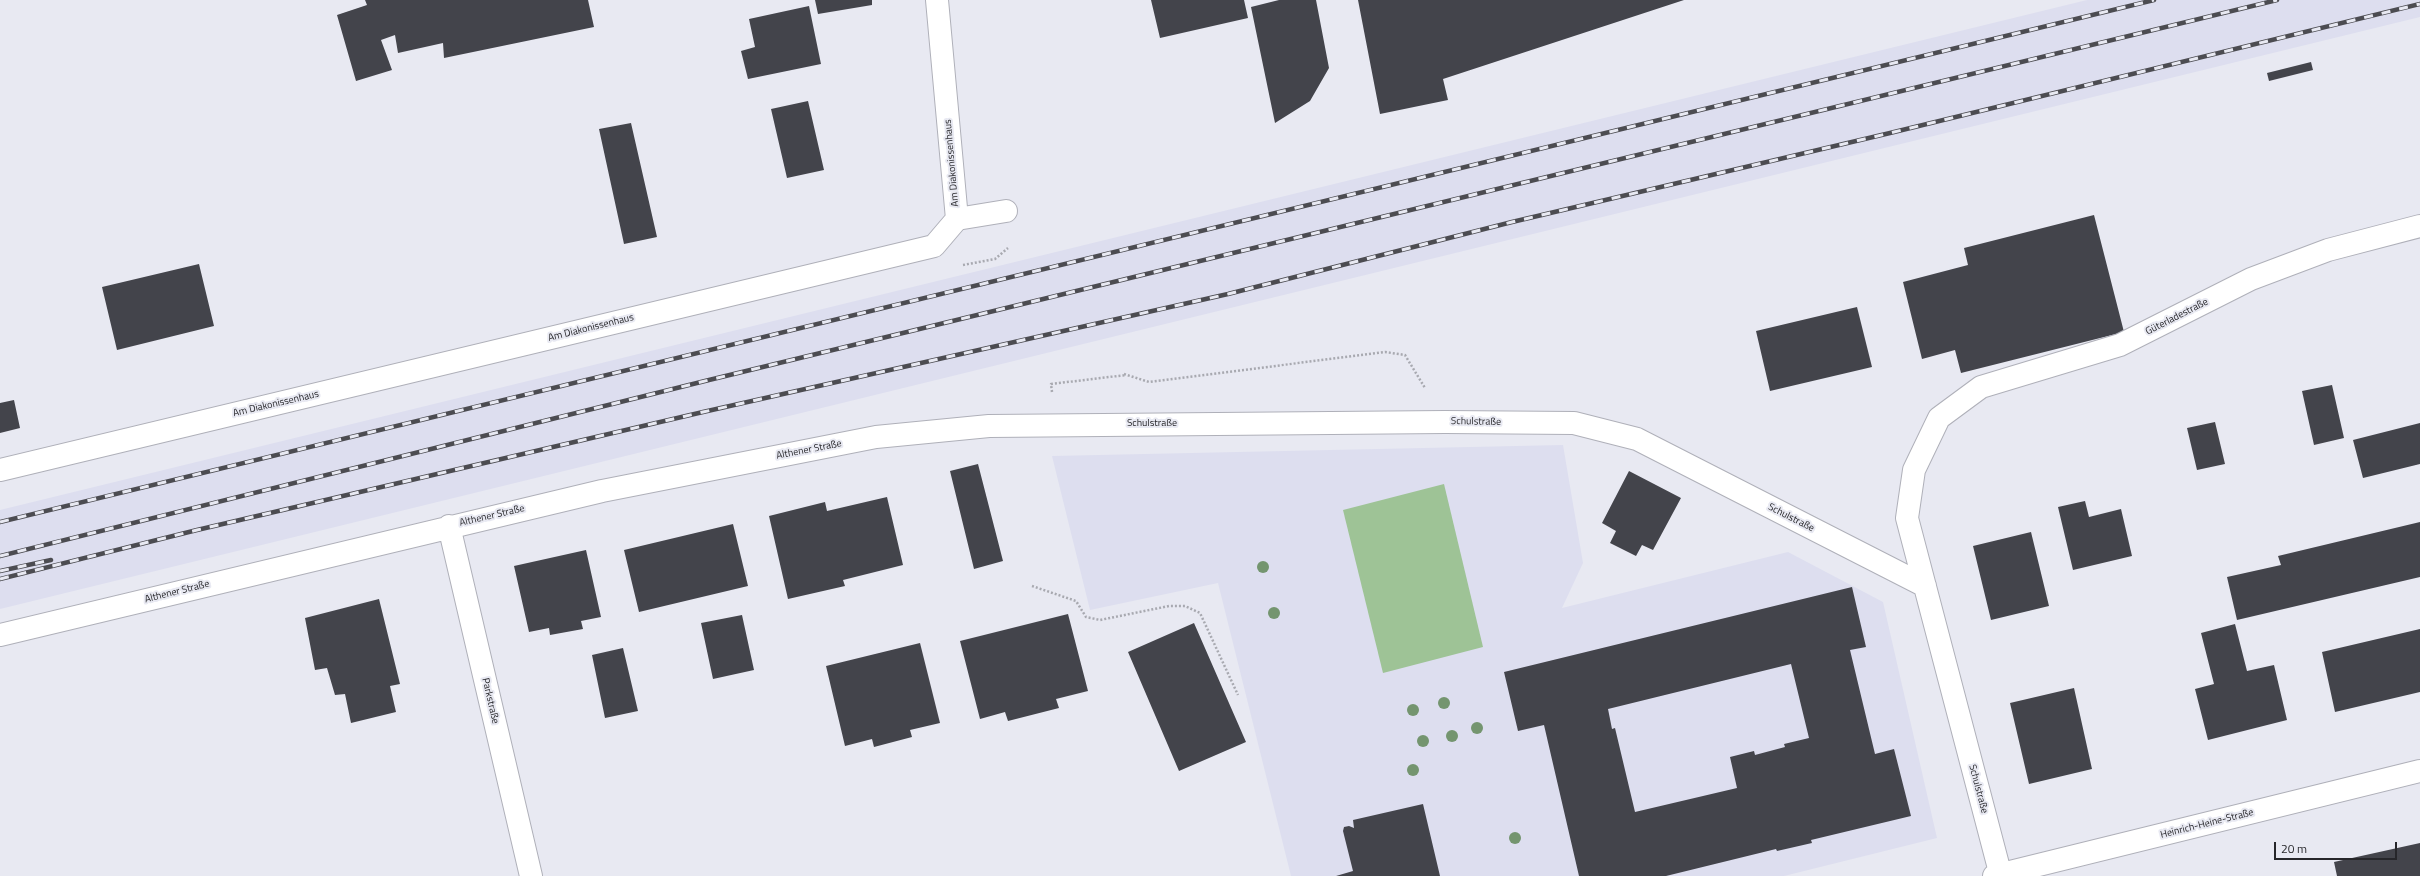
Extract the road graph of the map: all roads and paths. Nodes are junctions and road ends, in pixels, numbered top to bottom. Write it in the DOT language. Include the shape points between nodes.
graph roads {
  1 [pos="937,0"];
  2 [pos="1006,211"];
  3 [pos="957,219"];
  4 [pos="2420,226"];
  5 [pos="1051,384"];
  6 [pos="1939,418"];
  7 [pos="1445,422"];
  8 [pos="989,426"];
  9 [pos="0,470"];
  10 [pos="449,526"];
  11 [pos="1032,586"];
  12 [pos="1925,586"];
  13 [pos="0,635"];
  14 [pos="1238,695"];
  15 [pos="2420,771"];
  16 [pos="531,876"];
  17 [pos="1999,876"];
  1 -- 3 [label="street, Am Diakonissenhaus"];
  2 -- 3 [label="street"];
  3 -- 9 [label="street, Am Diakonissenhaus" via="934,246"];
  4 -- 6 [label="street, Güterladestraße" via="2328,250 2251,279 2120,345 1981,387"];
  5 -- 7 [label="path" via="1125,374 1149,382 1385,352 1405,355"];
  6 -- 12 [label="street, Schulstraße" via="1914,470 1907,518"];
  7 -- 8 [label="street, Schulstraße"];
  7 -- 12 [label="street, Schulstraße" via="1574,423 1637,439"];
  8 -- 10 [label="street, Althener Straße" via="876,437 602,491"];
  10 -- 13 [label="street, Althener Straße"];
  10 -- 16 [label="street, Parkstraße"];
  11 -- 14 [label="path" via="1076,601 1086,617 1100,620 1169,606 1185,606 1200,613"];
  12 -- 17 [label="street, Schulstraße"];
  15 -- 17 [label="street, Heinrich-Heine-Straße"];
}
